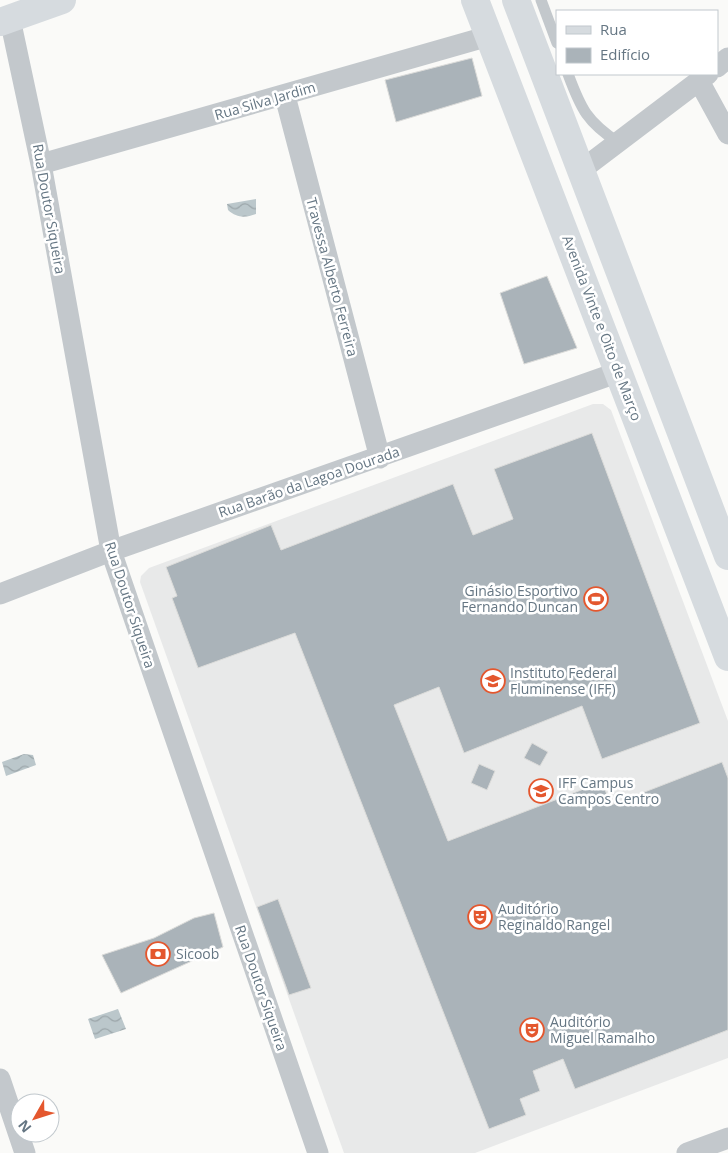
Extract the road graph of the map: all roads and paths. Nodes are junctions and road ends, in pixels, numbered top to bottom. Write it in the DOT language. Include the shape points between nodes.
graph roads {
  1 [pos="62,0"];
  2 [pos="475,0"];
  3 [pos="516,0"];
  4 [pos="541,0"];
  5 [pos="5,20"];
  6 [pos="488,36"];
  7 [pos="556,40"];
  8 [pos="728,58"];
  9 [pos="718,66"];
  10 [pos="568,75"];
  11 [pos="703,77"];
  12 [pos="285,96"];
  13 [pos="728,134"];
  14 [pos="618,143"];
  15 [pos="41,164"];
  16 [pos="580,171"];
  17 [pos="619,372"];
  18 [pos="380,458"];
  19 [pos="723,544"];
  20 [pos="111,551"];
  21 [pos="0,594"];
  22 [pos="728,657"];
  23 [pos="0,1079"];
  24 [pos="728,1138"];
  25 [pos="25,1153"];
  26 [pos="318,1153"];
  27 [pos="687,1153"];
  1 -- 5 [label="main road"];
  2 -- 6 [label="main road, Avenida Vinte e Oito de Março"];
  3 -- 16 [label="main road"];
  4 -- 7 [label="lane"];
  5 -- 15 [label="street, Rua Doutor Siqueira"];
  6 -- 12 [label="street, Rua Silva Jardim"];
  6 -- 17 [label="main road, Avenida Vinte e Oito de Março"];
  8 -- 9 [label="street"];
  10 -- 14 [label="lane" via="585,114"];
  11 -- 13 [label="street"];
  11 -- 14 [label="street"];
  12 -- 15 [label="street, Rua Silva Jardim"];
  12 -- 18 [label="street, Travessa Alberto Ferreira"];
  14 -- 16 [label="street"];
  15 -- 20 [label="street, Rua Doutor Siqueira"];
  16 -- 19 [label="main road"];
  17 -- 18 [label="street, Rua Barão da Lagoa Dourada"];
  17 -- 19 [label="main road" via="635,371 647,385 690,489"];
  17 -- 22 [label="main road, Avenida Vinte e Oito de Março"];
  18 -- 20 [label="street, Rua Barão da Lagoa Dourada"];
  20 -- 21 [label="street, Rua Barão da Lagoa Dourada"];
  20 -- 26 [label="street, Rua Doutor Siqueira"];
  23 -- 25 [label="street"];
  24 -- 27 [label="street"];
}
